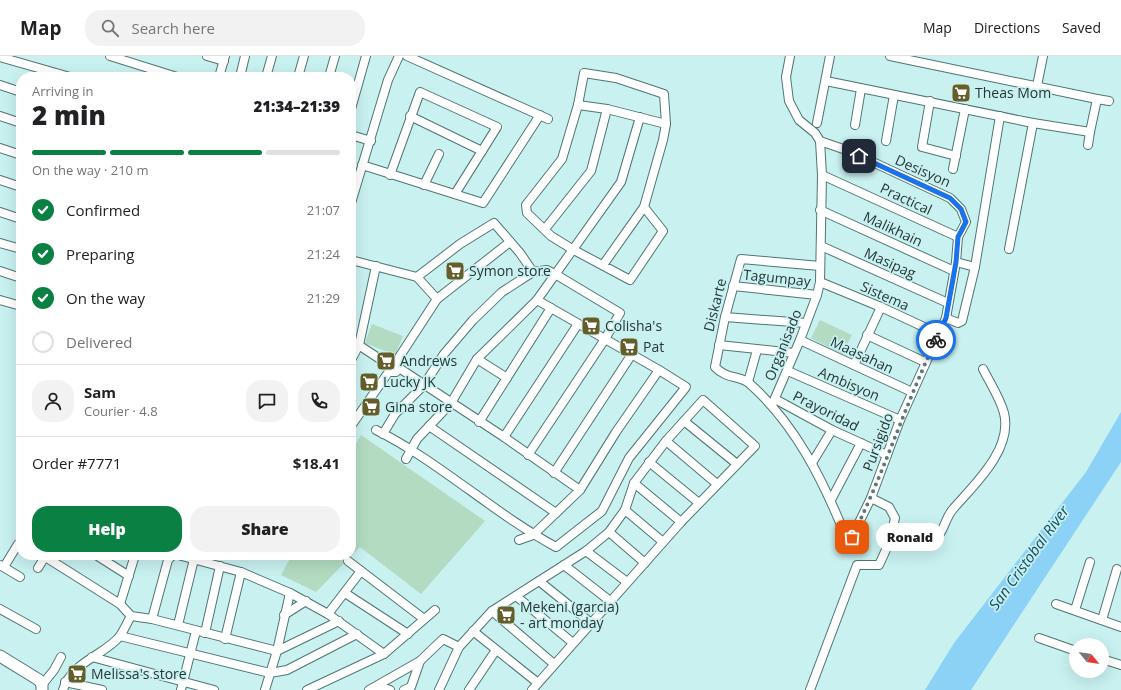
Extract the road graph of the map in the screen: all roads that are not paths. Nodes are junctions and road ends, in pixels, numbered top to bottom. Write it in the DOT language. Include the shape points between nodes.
graph roads {
  1 [pos="110,56"];
  2 [pos="207,56"];
  3 [pos="246,56"];
  4 [pos="272,56"];
  5 [pos="304,56"];
  6 [pos="335,56"];
  7 [pos="366,56"];
  8 [pos="399,56"];
  9 [pos="406,56"];
  10 [pos="790,56"];
  11 [pos="830,56"];
  12 [pos="890,56"];
  13 [pos="1042,56"];
  14 [pos="0,57"];
  15 [pos="225,58"];
  16 [pos="52,72"];
  17 [pos="161,72"];
  18 [pos="221,72"];
  19 [pos="241,72"];
  20 [pos="267,72"];
  21 [pos="299,72"];
  22 [pos="330,72"];
  23 [pos="826,81"];
  24 [pos="0,85"];
  25 [pos="1037,86"];
  26 [pos="861,89"];
  27 [pos="16,90"];
  28 [pos="356,91"];
  29 [pos="894,95"];
  30 [pos="1097,99"];
  31 [pos="1109,100"];
  32 [pos="930,101"];
  33 [pos="578,105"];
  34 [pos="607,108"];
  35 [pos="965,109"];
  36 [pos="540,115"];
  37 [pos="0,116"];
  38 [pos="410,116"];
  39 [pos="1000,116"];
  40 [pos="640,117"];
  41 [pos="548,119"];
  42 [pos="16,121"];
  43 [pos="818,122"];
  44 [pos="1033,123"];
  45 [pos="666,124"];
  46 [pos="855,125"];
  47 [pos="1090,132"];
  48 [pos="356,136"];
  49 [pos="371,141"];
  50 [pos="820,141"];
  51 [pos="886,141"];
  52 [pos="1088,145"];
  53 [pos="0,148"];
  54 [pos="482,151"];
  55 [pos="16,153"];
  56 [pos="439,154"];
  57 [pos="956,156"];
  58 [pos="362,165"];
  59 [pos="953,168"];
  60 [pos="390,175"];
  61 [pos="822,175"];
  62 [pos="0,180"];
  63 [pos="16,185"];
  64 [pos="424,185"];
  65 [pos="356,186"];
  66 [pos="454,194"];
  67 [pos="644,207"];
  68 [pos="820,210"];
  69 [pos="0,212"];
  70 [pos="16,217"];
  71 [pos="545,229"];
  72 [pos="958,237"];
  73 [pos="510,242"];
  74 [pos="0,243"];
  75 [pos="821,246"];
  76 [pos="16,248"];
  77 [pos="572,249"];
  78 [pos="1009,249"];
  79 [pos="356,261"];
  80 [pos="956,262"];
  81 [pos="603,265"];
  82 [pos="376,266"];
  83 [pos="820,266"];
  84 [pos="975,268"];
  85 [pos="0,271"];
  86 [pos="954,271"];
  87 [pos="534,272"];
  88 [pos="555,274"];
  89 [pos="16,276"];
  90 [pos="417,276"];
  91 [pos="820,282"];
  92 [pos="733,286"];
  93 [pos="817,295"];
  94 [pos="437,299"];
  95 [pos="0,300"];
  96 [pos="537,300"];
  97 [pos="948,303"];
  98 [pos="16,305"];
  99 [pos="881,307"];
  100 [pos="551,308"];
  101 [pos="725,317"];
  102 [pos="946,318"];
  103 [pos="806,323"];
  104 [pos="578,324"];
  105 [pos="939,334"];
  106 [pos="867,335"];
  107 [pos="605,339"];
  108 [pos="800,340"];
  109 [pos="356,343"];
  110 [pos="360,345"];
  111 [pos="719,345"];
  112 [pos="757,350"];
  113 [pos="356,352"];
  114 [pos="794,353"];
  115 [pos="632,354"];
  116 [pos="477,359"];
  117 [pos="925,362"];
  118 [pos="854,365"];
  119 [pos="394,366"];
  120 [pos="983,369"];
  121 [pos="659,370"];
  122 [pos="788,371"];
  123 [pos="507,378"];
  124 [pos="748,382"];
  125 [pos="424,385"];
  126 [pos="912,392"];
  127 [pos="773,402"];
  128 [pos="451,403"];
  129 [pos="356,419"];
  130 [pos="684,420"];
  131 [pos="900,420"];
  132 [pos="479,422"];
  133 [pos="429,426"];
  134 [pos="832,430"];
  135 [pos="504,437"];
  136 [pos="666,441"];
  137 [pos="861,443"];
  138 [pos="411,450"];
  139 [pos="528,455"];
  140 [pos="887,455"];
  141 [pos="406,459"];
  142 [pos="649,462"];
  143 [pos="812,463"];
  144 [pos="736,464"];
  145 [pos="554,473"];
  146 [pos="634,483"];
  147 [pos="717,484"];
  148 [pos="580,490"];
  149 [pos="871,498"];
  150 [pos="831,500"];
  151 [pos="699,504"];
  152 [pos="625,510"];
  153 [pos="556,513"];
  154 [pos="681,522"];
  155 [pos="893,529"];
  156 [pos="609,532"];
  157 [pos="533,535"];
  158 [pos="519,540"];
  159 [pos="663,542"];
  160 [pos="16,547"];
  161 [pos="586,551"];
  162 [pos="43,560"];
  163 [pos="51,560"];
  164 [pos="104,560"];
  165 [pos="134,560"];
  166 [pos="169,560"];
  167 [pos="194,560"];
  168 [pos="198,560"];
  169 [pos="348,561"];
  170 [pos="645,562"];
  171 [pos="1090,562"];
  172 [pos="564,565"];
  173 [pos="2,566"];
  174 [pos="220,566"];
  175 [pos="38,568"];
  176 [pos="1117,569"];
  177 [pos="361,571"];
  178 [pos="241,572"];
  179 [pos="129,576"];
  180 [pos="20,577"];
  181 [pos="539,581"];
  182 [pos="627,582"];
  183 [pos="290,593"];
  184 [pos="345,593"];
  185 [pos="516,596"];
  186 [pos="306,601"];
  187 [pos="610,601"];
  188 [pos="120,604"];
  189 [pos="1056,604"];
  190 [pos="0,609"];
  191 [pos="435,610"];
  192 [pos="1075,610"];
  193 [pos="492,611"];
  194 [pos="328,614"];
  195 [pos="284,615"];
  196 [pos="131,616"];
  197 [pos="152,619"];
  198 [pos="424,619"];
  199 [pos="1102,620"];
  200 [pos="339,621"];
  201 [pos="591,623"];
  202 [pos="178,626"];
  203 [pos="1121,627"];
  204 [pos="36,629"];
  205 [pos="196,631"];
  206 [pos="473,631"];
  207 [pos="205,633"];
  208 [pos="357,634"];
  209 [pos="408,634"];
  210 [pos="120,636"];
  211 [pos="1039,638"];
  212 [pos="225,639"];
  213 [pos="574,643"];
  214 [pos="459,647"];
  215 [pos="1069,649"];
  216 [pos="496,650"];
  217 [pos="277,651"];
  218 [pos="190,654"];
  219 [pos="384,654"];
  220 [pos="0,656"];
  221 [pos="61,657"];
  222 [pos="92,657"];
  223 [pos="420,661"];
  224 [pos="1109,661"];
  225 [pos="554,664"];
  226 [pos="1121,665"];
  227 [pos="270,673"];
  228 [pos="65,682"];
  229 [pos="538,683"];
  230 [pos="182,686"];
  231 [pos="378,686"];
  232 [pos="42,687"];
  233 [pos="63,690"];
  234 [pos="102,690"];
  235 [pos="214,690"];
  236 [pos="265,690"];
  237 [pos="307,690"];
  238 [pos="369,690"];
  239 [pos="390,690"];
  240 [pos="404,690"];
  241 [pos="439,690"];
  242 [pos="469,690"];
  243 [pos="532,690"];
  244 [pos="810,690"];
  1 -- 17 [label="street"];
  2 -- 15 [label="street"];
  3 -- 19 [label="street"];
  4 -- 20 [label="street"];
  5 -- 21 [label="street"];
  6 -- 22 [label="street"];
  7 -- 28 [label="street"];
  8 -- 49 [label="street" via="388,80"];
  9 -- 36 [label="street"];
  10 -- 50 [label="street" via="786,77 789,101 799,120 815,133"];
  11 -- 23 [label="street"];
  12 -- 25 [label="street"];
  13 -- 25 [label="street"];
  14 -- 16 [label="street"];
  15 -- 18 [label="street"];
  23 -- 26 [label="street"];
  23 -- 43 [label="street"];
  24 -- 27 [label="street"];
  25 -- 30 [label="street"];
  26 -- 29 [label="street"];
  26 -- 46 [label="street"];
  29 -- 32 [label="street"];
  29 -- 51 [label="street"];
  30 -- 31 [label="street"];
  30 -- 47 [label="street"];
  32 -- 35 [label="street"];
  32 -- 57 [label="street" via="922,147"];
  33 -- 34 [label="street"];
  33 -- 45 [label="street" via="584,73 616,78 664,94"];
  33 -- 71 [label="street" via="562,159 526,205 527,214"];
  34 -- 40 [label="street"];
  34 -- 71 [label="street" via="591,171"];
  35 -- 39 [label="street"];
  35 -- 57 [label="street"];
  36 -- 41 [label="street"];
  36 -- 66 [label="street" via="484,203"];
  37 -- 42 [label="street"];
  38 -- 54 [label="street"];
  38 -- 54 [label="street" via="420,92 497,127"];
  38 -- 60 [label="street"];
  39 -- 44 [label="street"];
  39 -- 84 [label="street"];
  40 -- 45 [label="street"];
  40 -- 77 [label="street" via="621,182"];
  44 -- 47 [label="street"];
  44 -- 78 [label="street"];
  45 -- 67 [label="street"];
  47 -- 52 [label="street"];
  48 -- 49 [label="street"];
  49 -- 58 [label="street"];
  50 -- 61 [label="street, Organisado"];
  50 -- 72 [label="street, Desisyon" via="849,151 950,198 961,209 966,222"];
  53 -- 55 [label="street"];
  54 -- 66 [label="street"];
  56 -- 64 [label="street"];
  57 -- 59 [label="street"];
  58 -- 60 [label="street"];
  58 -- 65 [label="street"];
  60 -- 64 [label="street"];
  61 -- 68 [label="street, Organisado"];
  61 -- 72 [label="street, Practical"];
  62 -- 63 [label="street"];
  64 -- 66 [label="street"];
  67 -- 81 [label="street"];
  67 -- 81 [label="street" via="663,231 630,280"];
  68 -- 75 [label="street, Organisado"];
  68 -- 86 [label="street, Malikhain"];
  69 -- 70 [label="street"];
  71 -- 77 [label="street"];
  72 -- 80 [label="street, Desisyon"];
  73 -- 87 [label="street"];
  73 -- 90 [label="street" via="494,223"];
  73 -- 94 [label="street"];
  74 -- 76 [label="street"];
  75 -- 83 [label="street, Organisado"];
  75 -- 97 [label="street, Masipag"];
  77 -- 81 [label="street"];
  77 -- 88 [label="street"];
  79 -- 82 [label="street"];
  80 -- 84 [label="street"];
  80 -- 86 [label="street, Pursigido"];
  82 -- 90 [label="street"];
  82 -- 110 [label="street"];
  83 -- 91 [label="street, Organisado"];
  83 -- 92 [label="street, Diskarte" via="744,258 739,262"];
  84 -- 102 [label="street" via="962,321 958,323"];
  85 -- 89 [label="street"];
  86 -- 97 [label="street, Pursigido"];
  87 -- 88 [label="street" via="546,270"];
  87 -- 125 [label="street" via="502,292 473,320 444,354"];
  88 -- 96 [label="street"];
  88 -- 107 [label="street" via="620,313"];
  90 -- 94 [label="street"];
  91 -- 93 [label="street, Organisado"];
  91 -- 99 [label="street, Sistema"];
  92 -- 93 [label="street, Tagumpay"];
  92 -- 101 [label="street, Diskarte"];
  93 -- 103 [label="street, Organisado"];
  94 -- 119 [label="street"];
  95 -- 98 [label="street"];
  96 -- 100 [label="street"];
  96 -- 116 [label="street"];
  97 -- 102 [label="street, Pursigido"];
  99 -- 105 [label="street, Sistema"];
  99 -- 106 [label="street"];
  100 -- 104 [label="street"];
  100 -- 123 [label="street"];
  101 -- 103 [label="street"];
  101 -- 111 [label="street, Diskarte"];
  102 -- 105 [label="street, Pursigido"];
  103 -- 108 [label="street, Organisado"];
  104 -- 107 [label="street"];
  104 -- 135 [label="street"];
  105 -- 117 [label="street, Pursigido"];
  106 -- 117 [label="street"];
  106 -- 118 [label="street"];
  107 -- 115 [label="street"];
  107 -- 139 [label="street"];
  108 -- 114 [label="street, Organisado"];
  108 -- 118 [label="street, Maasahan"];
  109 -- 110 [label="street"];
  110 -- 113 [label="street"];
  110 -- 119 [label="street"];
  111 -- 112 [label="street"];
  111 -- 124 [label="street, Diskarte" via="715,367 726,376"];
  112 -- 114 [label="street"];
  112 -- 124 [label="street"];
  114 -- 122 [label="street, Organisado"];
  115 -- 121 [label="street"];
  115 -- 145 [label="street"];
  116 -- 123 [label="street"];
  116 -- 128 [label="street"];
  117 -- 126 [label="street, Pursigido"];
  118 -- 126 [label="street, Maasahan"];
  119 -- 125 [label="street"];
  119 -- 129 [label="street"];
  120 -- 155 [label="street" via="1002,406 1006,421 1003,438 994,458 950,513 939,535 934,537"];
  121 -- 148 [label="street"];
  121 -- 157 [label="street" via="686,387 629,458 602,511 556,547"];
  122 -- 127 [label="street, Organisado"];
  122 -- 131 [label="street, Ambisyon"];
  123 -- 132 [label="street"];
  124 -- 127 [label="street, Diskarte"];
  125 -- 128 [label="street"];
  125 -- 138 [label="street" via="379,432"];
  126 -- 131 [label="street, Pursigido"];
  127 -- 134 [label="street, Prayoridad"];
  127 -- 143 [label="street"];
  128 -- 132 [label="street"];
  128 -- 133 [label="street"];
  130 -- 136 [label="street"];
  130 -- 144 [label="street"];
  130 -- 144 [label="street" via="703,400 755,446"];
  131 -- 140 [label="street, Pursigido"];
  132 -- 135 [label="street"];
  133 -- 138 [label="street"];
  133 -- 153 [label="street"];
  134 -- 137 [label="street, Prayoridad"];
  134 -- 143 [label="street"];
  135 -- 139 [label="street"];
  136 -- 142 [label="street"];
  136 -- 147 [label="street"];
  137 -- 140 [label="street, Prayoridad"];
  137 -- 150 [label="street"];
  138 -- 141 [label="street"];
  138 -- 157 [label="street"];
  139 -- 145 [label="street"];
  140 -- 149 [label="street, Pursigido"];
  142 -- 146 [label="street"];
  142 -- 151 [label="street"];
  143 -- 150 [label="street"];
  144 -- 147 [label="street"];
  145 -- 148 [label="street"];
  146 -- 152 [label="street"];
  146 -- 154 [label="street"];
  147 -- 151 [label="street"];
  148 -- 153 [label="street"];
  149 -- 150 [label="street, Pursigido" via="852,537 848,538"];
  149 -- 155 [label="street" via="889,508 895,518"];
  151 -- 154 [label="street"];
  152 -- 156 [label="street"];
  152 -- 159 [label="street"];
  153 -- 157 [label="street"];
  154 -- 159 [label="street"];
  155 -- 244 [label="street" via="879,565 857,565"];
  156 -- 161 [label="street"];
  156 -- 170 [label="street"];
  157 -- 158 [label="street"];
  159 -- 170 [label="street"];
  160 -- 173 [label="street"];
  161 -- 172 [label="street"];
  161 -- 182 [label="street"];
  162 -- 175 [label="street"];
  163 -- 188 [label="street"];
  164 -- 179 [label="street"];
  165 -- 179 [label="street"];
  166 -- 197 [label="street"];
  167 -- 202 [label="street"];
  168 -- 174 [label="street"];
  169 -- 177 [label="street"];
  170 -- 182 [label="street"];
  171 -- 192 [label="street"];
  172 -- 181 [label="street"];
  172 -- 187 [label="street"];
  173 -- 180 [label="street"];
  174 -- 178 [label="street"];
  174 -- 207 [label="street"];
  176 -- 199 [label="street"];
  177 -- 184 [label="street"];
  177 -- 198 [label="street"];
  178 -- 183 [label="street"];
  178 -- 212 [label="street"];
  179 -- 188 [label="street"];
  181 -- 185 [label="street"];
  181 -- 201 [label="street"];
  182 -- 187 [label="street"];
  183 -- 186 [label="street"];
  183 -- 195 [label="street"];
  184 -- 194 [label="street"];
  184 -- 209 [label="street"];
  185 -- 193 [label="street"];
  185 -- 213 [label="street"];
  186 -- 194 [label="street"];
  186 -- 195 [label="street"];
  187 -- 201 [label="street"];
  188 -- 196 [label="street"];
  189 -- 192 [label="street"];
  190 -- 204 [label="street"];
  191 -- 198 [label="street"];
  192 -- 199 [label="street"];
  193 -- 206 [label="street"];
  193 -- 225 [label="street"];
  194 -- 200 [label="street"];
  195 -- 217 [label="street"];
  196 -- 197 [label="street"];
  196 -- 210 [label="street"];
  197 -- 202 [label="street"];
  198 -- 209 [label="street"];
  199 -- 203 [label="street"];
  200 -- 208 [label="street"];
  200 -- 217 [label="street"];
  201 -- 213 [label="street"];
  202 -- 205 [label="street"];
  205 -- 207 [label="street"];
  205 -- 218 [label="street"];
  206 -- 214 [label="street"];
  206 -- 216 [label="street"];
  207 -- 212 [label="street"];
  208 -- 219 [label="street"];
  208 -- 227 [label="street" via="287,670"];
  209 -- 219 [label="street"];
  210 -- 218 [label="street"];
  210 -- 222 [label="street"];
  211 -- 215 [label="street"];
  212 -- 217 [label="street"];
  213 -- 225 [label="street"];
  214 -- 223 [label="street" via="443,639"];
  214 -- 241 [label="street"];
  216 -- 229 [label="street"];
  216 -- 242 [label="street"];
  217 -- 227 [label="street"];
  218 -- 227 [label="street"];
  218 -- 230 [label="street"];
  219 -- 237 [label="street"];
  220 -- 232 [label="main road" via="33,675"];
  221 -- 232 [label="street"];
  222 -- 228 [label="street"];
  222 -- 230 [label="street"];
  223 -- 231 [label="street"];
  223 -- 240 [label="street" via="411,687"];
  224 -- 226 [label="street"];
  225 -- 229 [label="street"];
  227 -- 236 [label="street"];
  228 -- 233 [label="street"];
  228 -- 234 [label="street"];
  229 -- 243 [label="street"];
  230 -- 235 [label="street"];
  231 -- 238 [label="street"];
  231 -- 239 [label="street"];
}
